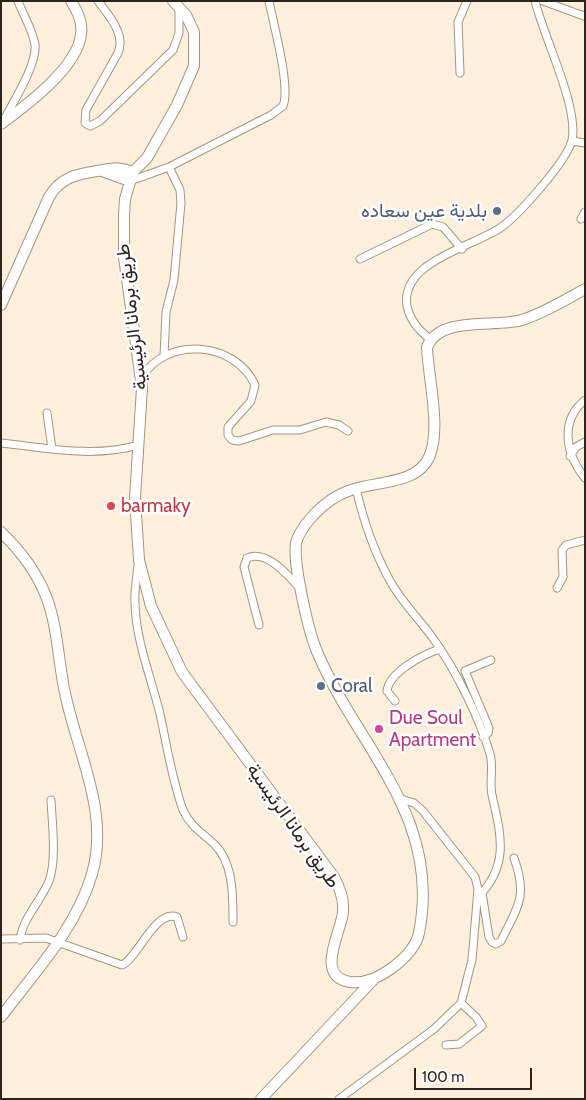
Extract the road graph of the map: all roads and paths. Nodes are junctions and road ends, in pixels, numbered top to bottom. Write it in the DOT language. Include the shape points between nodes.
graph roads {
  1 [pos="18,1"];
  2 [pos="71,1"];
  3 [pos="98,1"];
  4 [pos="269,1"];
  5 [pos="467,1"];
  6 [pos="535,1"];
  7 [pos="543,1"];
  8 [pos="176,4"];
  9 [pos="584,16"];
  10 [pos="460,73"];
  11 [pos="2,123"];
  12 [pos="572,141"];
  13 [pos="585,143"];
  14 [pos="169,167"];
  15 [pos="133,177"];
  16 [pos="585,212"];
  17 [pos="580,219"];
  18 [pos="462,249"];
  19 [pos="360,259"];
  20 [pos="585,289"];
  21 [pos="1,305"];
  22 [pos="430,340"];
  23 [pos="164,356"];
  24 [pos="142,377"];
  25 [pos="585,400"];
  26 [pos="47,413"];
  27 [pos="348,431"];
  28 [pos="585,442"];
  29 [pos="1,443"];
  30 [pos="139,445"];
  31 [pos="52,449"];
  32 [pos="570,456"];
  33 [pos="585,478"];
  34 [pos="356,488"];
  35 [pos="1,532"];
  36 [pos="585,540"];
  37 [pos="139,560"];
  38 [pos="301,588"];
  39 [pos="557,588"];
  40 [pos="260,625"];
  41 [pos="440,649"];
  42 [pos="490,660"];
  43 [pos="395,701"];
  44 [pos="483,738"];
  45 [pos="401,799"];
  46 [pos="51,800"];
  47 [pos="514,858"];
  48 [pos="480,895"];
  49 [pos="232,922"];
  50 [pos="183,936"];
  51 [pos="1,939"];
  52 [pos="20,940"];
  53 [pos="57,941"];
  54 [pos="375,979"];
  55 [pos="461,1003"];
  56 [pos="1,1018"];
  57 [pos="446,1045"];
  58 [pos="261,1099"];
  59 [pos="339,1099"];
  1 -- 11 [label="street" via="35,48 26,76"];
  2 -- 11 [label="main road" via="82,29 72,58"];
  3 -- 8 [label="street" via="119,33 121,44 86,110 85,123 90,126 100,121 172,50 179,33"];
  4 -- 14 [label="street" via="282,72 283,106"];
  5 -- 10 [label="street" via="458,22"];
  6 -- 12 [label="street" via="568,99"];
  7 -- 9 [label="street"];
  8 -- 15 [label="main road" via="194,32 194,66 177,105"];
  12 -- 13 [label="street"];
  12 -- 18 [label="street" via="552,174 503,226"];
  14 -- 15 [label="street"];
  14 -- 23 [label="street" via="180,190 181,203 174,280 166,312"];
  15 -- 21 [label="main road" via="118,168 102,170 74,175 53,190"];
  15 -- 24 [label="main road, طريق برمانا الرئيسية" via="124,215 124,257"];
  16 -- 17 [label="street"];
  18 -- 19 [label="street" via="443,228 432,224"];
  18 -- 22 [label="street" via="420,271 408,290 407,306 411,318"];
  20 -- 22 [label="main road" via="521,320 455,327 443,330"];
  22 -- 34 [label="main road, طريق برمانا الرئيسية" via="427,346 434,433 430,456 413,474"];
  23 -- 24 [label="street" via="151,364"];
  23 -- 27 [label="street" via="170,352 213,350 226,354 248,372 255,392 228,427 232,440 239,441 273,430 300,430 326,422"];
  24 -- 30 [label="main road, طريق برمانا الرئيسية"];
  25 -- 32 [label="street" via="569,423"];
  26 -- 31 [label="street"];
  28 -- 32 [label="street"];
  29 -- 31 [label="street"];
  30 -- 31 [label="street" via="104,453"];
  30 -- 37 [label="main road, طريق برمانا الرئيسية" via="135,498"];
  32 -- 33 [label="street"];
  34 -- 38 [label="main road, طريق برمانا الرئيسية" via="318,510 296,541"];
  34 -- 41 [label="street" via="369,535 388,578"];
  35 -- 53 [label="main road" via="30,563 47,599 65,692 94,798 96,842 92,872 79,908"];
  36 -- 39 [label="street" via="564,547 561,553 563,579"];
  37 -- 49 [label="street" via="135,606 141,652 156,696 183,809 193,827 214,844 225,859 233,894"];
  37 -- 54 [label="main road, طريق برمانا الرئيسية" via="151,606 182,672 340,888 343,912 332,957 337,975 342,980 353,982"];
  38 -- 40 [label="street" via="270,561 260,556 247,558 244,567"];
  38 -- 45 [label="main road, طريق برمانا الرئيسية" via="317,652"];
  41 -- 43 [label="street" via="416,660 391,682 387,691"];
  41 -- 44 [label="street"];
  42 -- 44 [label="street" via="465,671 489,728"];
  44 -- 48 [label="street" via="491,760 490,789 501,837 498,866"];
  45 -- 48 [label="street" via="419,807 462,859 477,883"];
  45 -- 54 [label="main road, طريق برمانا الرئيسية" via="412,826 419,863 422,891 420,926 414,946 397,964"];
  46 -- 52 [label="street" via="51,874 39,903 24,925"];
  47 -- 48 [label="street" via="521,882 521,896 501,941 496,944 489,937"];
  48 -- 55 [label="street" via="472,960"];
  50 -- 53 [label="street" via="177,917 167,917 122,965"];
  51 -- 52 [label="street"];
  52 -- 53 [label="street"];
  53 -- 56 [label="main road"];
  54 -- 58 [label="main road"];
  55 -- 57 [label="street" via="482,1026 459,1044"];
  55 -- 59 [label="street" via="434,1029"];
}
